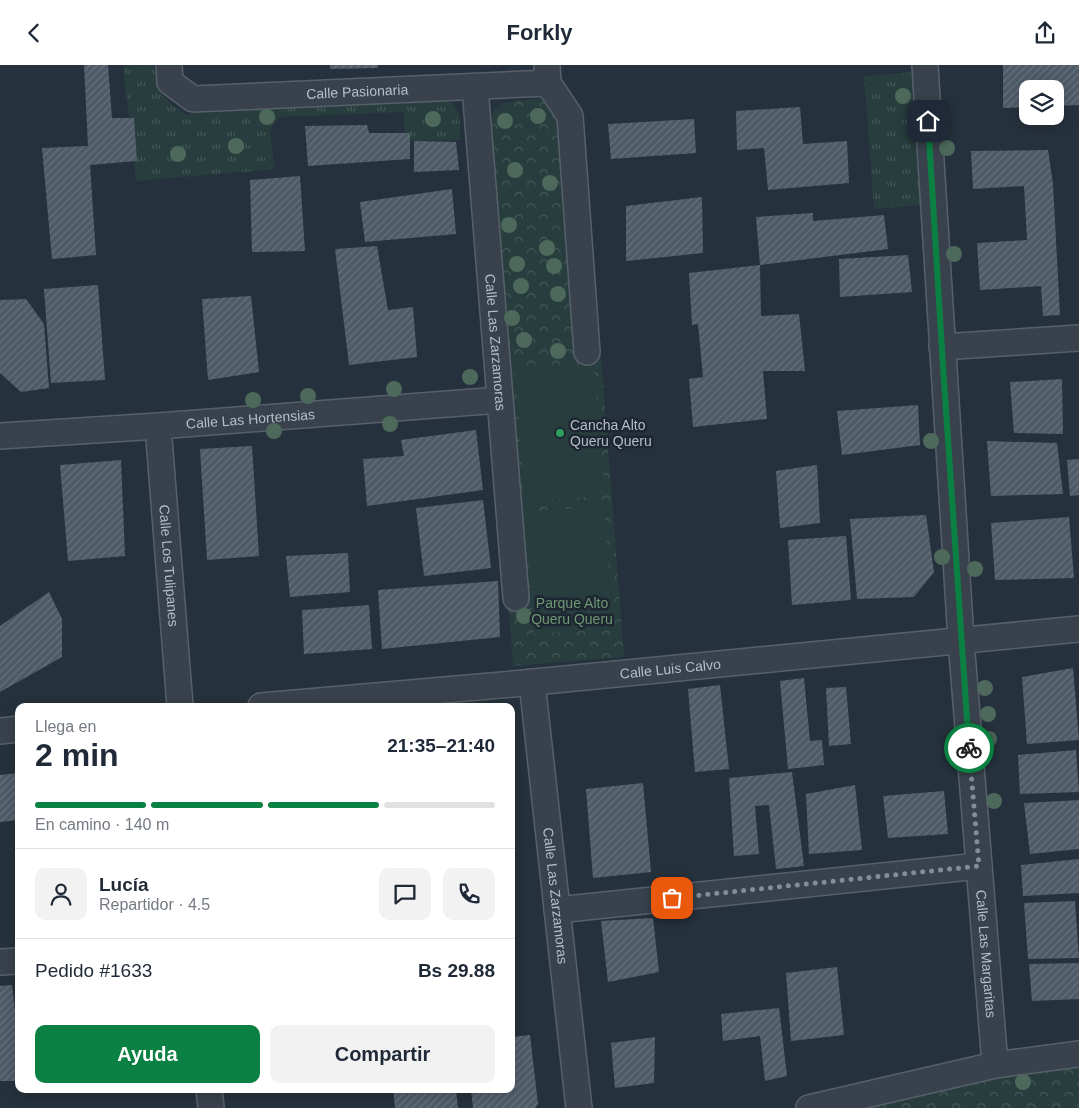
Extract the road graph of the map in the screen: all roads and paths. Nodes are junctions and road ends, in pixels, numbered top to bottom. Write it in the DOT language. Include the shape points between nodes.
graph roads {
  1 [pos="169,65"];
  2 [pos="925,65"];
  3 [pos="548,74"];
  4 [pos="475,87"];
  5 [pos="1079,338"];
  6 [pos="942,347"];
  7 [pos="587,352"];
  8 [pos="500,400"];
  9 [pos="158,426"];
  10 [pos="0,436"];
  11 [pos="516,598"];
  12 [pos="1079,629"];
  13 [pos="961,640"];
  14 [pos="532,682"];
  15 [pos="180,703"];
  16 [pos="295,703"];
  17 [pos="15,729"];
  18 [pos="0,731"];
  19 [pos="979,866"];
  20 [pos="557,911"];
  21 [pos="15,961"];
  22 [pos="0,962"];
  23 [pos="1079,1055"];
  24 [pos="995,1065"];
  25 [pos="209,1093"];
  26 [pos="211,1108"];
  27 [pos="579,1108"];
  28 [pos="809,1108"];
  1 -- 4 [label="street, Calle Pasionaria" via="170,82 193,99"];
  2 -- 6 [label="street, Calle Las Margaritas"];
  3 -- 4 [label="street, Calle Pasionaria"];
  3 -- 7 [label="street" via="570,116"];
  4 -- 8 [label="street, Calle Las Zarzamoras"];
  5 -- 6 [label="street"];
  6 -- 13 [label="street, Calle Las Margaritas"];
  8 -- 9 [label="street, Calle Las Hortensias"];
  8 -- 11 [label="street, Calle Las Zarzamoras"];
  9 -- 10 [label="street, Calle Las Hortensias"];
  9 -- 15 [label="street, Calle Los Tulipanes"];
  12 -- 13 [label="street, Calle Luis Calvo"];
  13 -- 14 [label="street, Calle Luis Calvo"];
  13 -- 19 [label="street, Calle Las Margaritas"];
  14 -- 16 [label="street, Calle Luis Calvo"];
  14 -- 20 [label="street, Calle Las Zarzamoras"];
  17 -- 18 [label="street"];
  19 -- 20 [label="street"];
  19 -- 24 [label="street, Calle Las Margaritas"];
  20 -- 27 [label="street, Calle Las Zarzamoras"];
  21 -- 22 [label="street"];
  23 -- 24 [label="street"];
  24 -- 28 [label="street"];
  25 -- 26 [label="street"];
}
